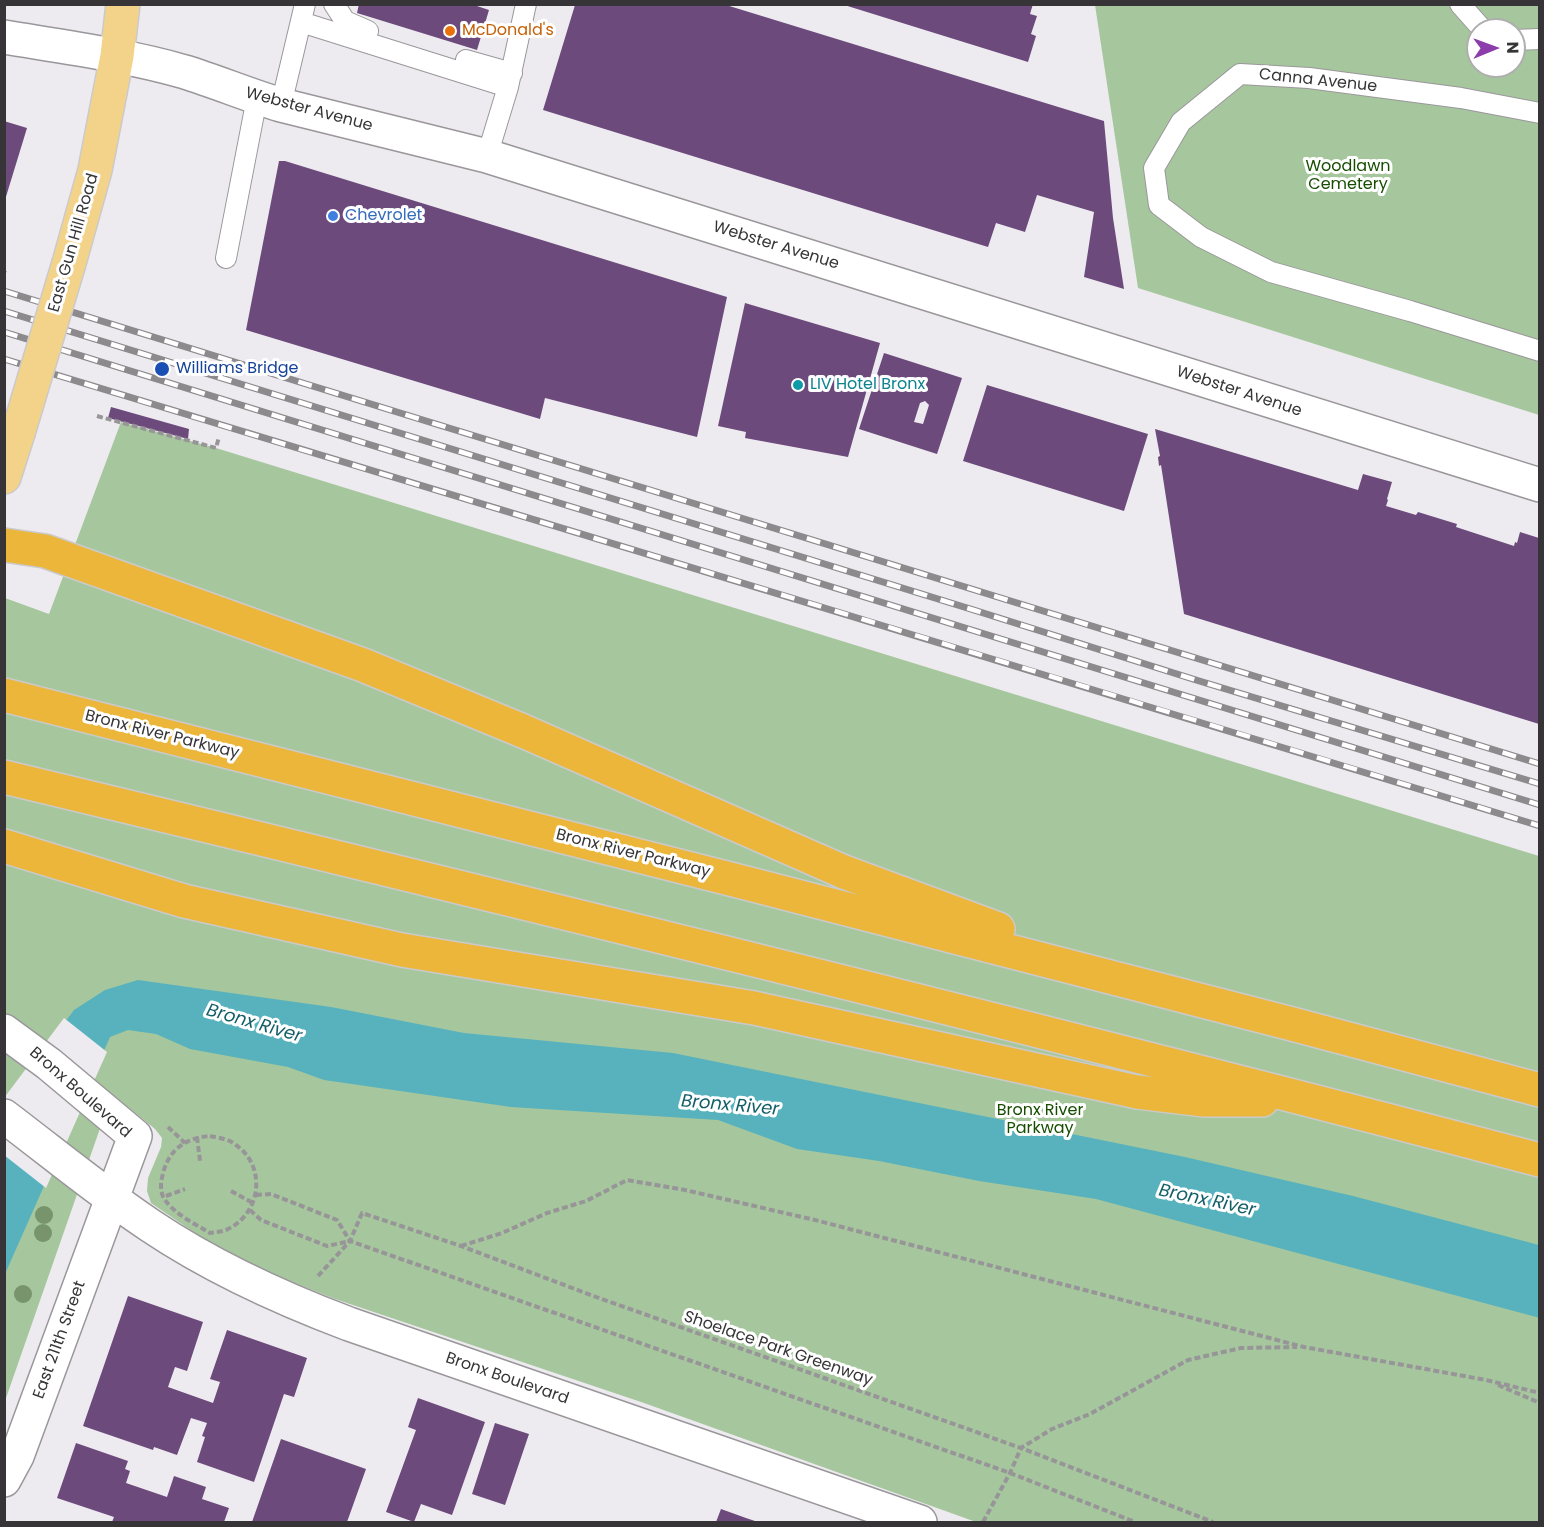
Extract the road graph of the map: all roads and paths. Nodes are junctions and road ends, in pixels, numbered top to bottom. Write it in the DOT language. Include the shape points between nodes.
graph roads {
  1 [pos="123,4"];
  2 [pos="334,4"];
  3 [pos="526,4"];
  4 [pos="1460,4"];
  5 [pos="303,13"];
  6 [pos="1472,18"];
  7 [pos="4,37"];
  8 [pos="117,56"];
  9 [pos="510,80"];
  10 [pos="269,101"];
  11 [pos="1539,113"];
  12 [pos="487,156"];
  13 [pos="226,258"];
  14 [pos="1539,351"];
  15 [pos="97,416"];
  16 [pos="219,437"];
  17 [pos="4,477"];
  18 [pos="1539,485"];
  19 [pos="4,545"];
  20 [pos="4,695"];
  21 [pos="4,777"];
  22 [pos="4,846"];
  23 [pos="1171,993"];
  24 [pos="9,1034"];
  25 [pos="1539,1090"];
  26 [pos="1311,1100"];
  27 [pos="4,1116"];
  28 [pos="197,1137"];
  29 [pos="1539,1160"];
  30 [pos="200,1161"];
  31 [pos="185,1189"];
  32 [pos="231,1191"];
  33 [pos="256,1195"];
  34 [pos="112,1198"];
  35 [pos="163,1198"];
  36 [pos="253,1203"];
  37 [pos="250,1210"];
  38 [pos="351,1241"];
  39 [pos="461,1246"];
  40 [pos="293,1302"];
  41 [pos="1304,1347"];
  42 [pos="1486,1380"];
  43 [pos="1539,1393"];
  44 [pos="1539,1403"];
  45 [pos="1021,1448"];
  46 [pos="1010,1473"];
  47 [pos="4,1480"];
  48 [pos="920,1522"];
  49 [pos="983,1522"];
  50 [pos="1135,1522"];
  51 [pos="1213,1522"];
  1 -- 8 [label="main road, East Gun Hill Road"];
  2 -- 9 [label="lane" via="345,21"];
  3 -- 9 [label="lane"];
  4 -- 6 [label="lane"];
  5 -- 9 [label="lane"];
  5 -- 10 [label="lane"];
  7 -- 8 [label="main road, Webster Avenue"];
  8 -- 10 [label="main road, Webster Avenue" via="186,72"];
  8 -- 17 [label="main road, East Gun Hill Road, bridge" via="95,170"];
  9 -- 12 [label="lane"];
  10 -- 12 [label="main road, Webster Avenue"];
  10 -- 13 [label="lane"];
  11 -- 14 [label="lane, Canna Avenue" via="1321,79 1240,74 1181,122 1154,168 1159,205 1201,237 1271,272"];
  12 -- 18 [label="main road, Webster Avenue"];
  15 -- 16 [label="path" via="216,448"];
  19 -- 23 [label="highway" via="45,551 363,665 844,872"];
  20 -- 23 [label="highway, Bronx River Parkway"];
  21 -- 26 [label="highway"];
  22 -- 26 [label="highway" via="184,901 402,950 754,1008 1137,1092 1204,1100"];
  23 -- 25 [label="highway, Bronx River Parkway"];
  24 -- 34 [label="main road, Bronx Boulevard" via="135,1136"];
  26 -- 29 [label="highway"];
  27 -- 34 [label="main road, Bronx Boulevard"];
  28 -- 30 [label="path"];
  28 -- 33 [label="path" via="223,1139 246,1154 254,1167"];
  28 -- 35 [label="path" via="173,1152 164,1166"];
  31 -- 35 [label="path"];
  32 -- 36 [label="path"];
  33 -- 36 [label="path"];
  33 -- 38 [label="path" via="271,1194 337,1220"];
  34 -- 40 [label="main road, Bronx Boulevard" via="180,1244"];
  34 -- 47 [label="main road, East 211th Street" via="22,1443"];
  35 -- 37 [label="path" via="172,1209 210,1233 240,1222"];
  36 -- 37 [label="path"];
  37 -- 38 [label="path" via="261,1220 327,1246"];
  38 -- 39 [label="path, Shoelace Park Greenway" via="362,1213"];
  38 -- 40 [label="path"];
  38 -- 46 [label="path"];
  39 -- 41 [label="path" via="586,1201 627,1180 815,1220"];
  39 -- 45 [label="path, Shoelace Park Greenway"];
  40 -- 48 [label="main road, Bronx Boulevard"];
  41 -- 42 [label="path"];
  41 -- 45 [label="path" via="1241,1348 1188,1360"];
  42 -- 43 [label="path"];
  42 -- 44 [label="path"];
  45 -- 46 [label="path"];
  45 -- 51 [label="path, Shoelace Park Greenway"];
  46 -- 49 [label="path"];
  46 -- 50 [label="path"];
}
